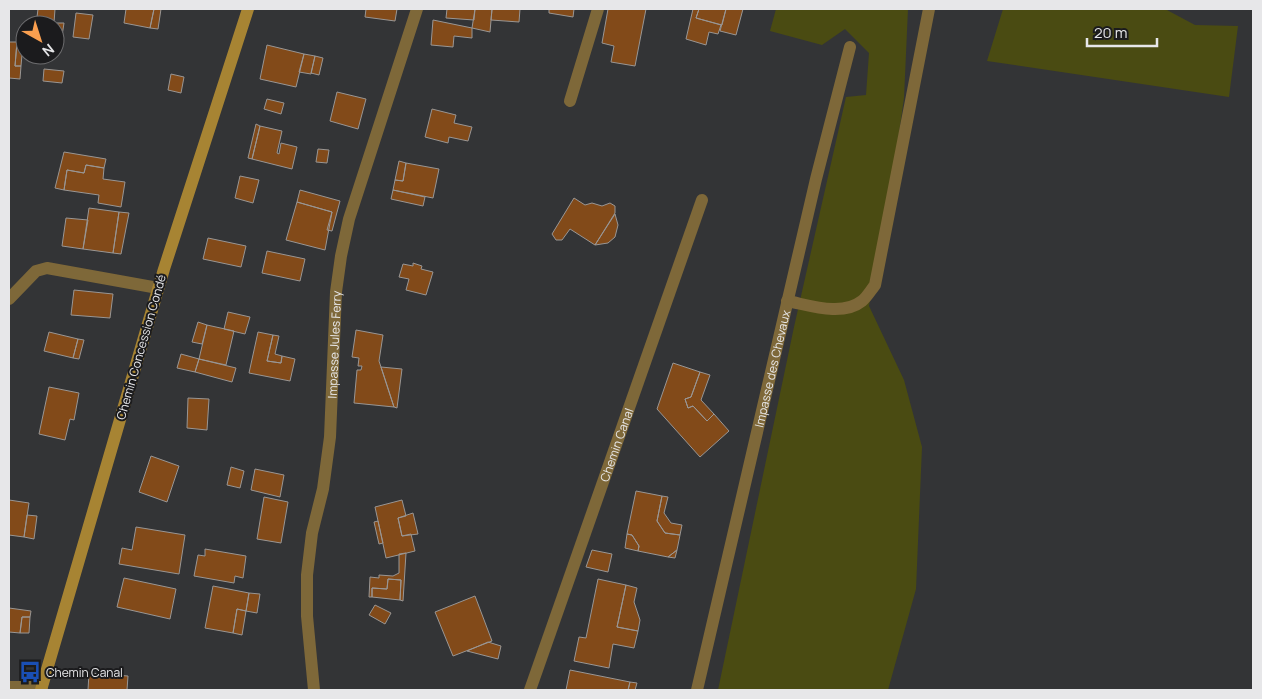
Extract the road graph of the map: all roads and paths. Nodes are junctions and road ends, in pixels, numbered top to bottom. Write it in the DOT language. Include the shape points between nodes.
graph roads {
  1 [pos="248,9"];
  2 [pos="417,9"];
  3 [pos="598,9"];
  4 [pos="929,9"];
  5 [pos="850,47"];
  6 [pos="570,101"];
  7 [pos="702,200"];
  8 [pos="158,288"];
  9 [pos="9,299"];
  10 [pos="787,301"];
  11 [pos="9,687"];
  12 [pos="42,688"];
  13 [pos="314,690"];
  14 [pos="530,690"];
  15 [pos="697,690"];
  1 -- 8 [label="street, Chemin Concession Condé"];
  2 -- 13 [label="street, Impasse Jules Ferry" via="340,256 330,437 307,575"];
  3 -- 6 [label="street"];
  4 -- 10 [label="street" via="875,286 862,301 851,306 829,309"];
  5 -- 10 [label="street, Impasse des Chevaux"];
  7 -- 14 [label="street, Chemin Canal"];
  8 -- 9 [label="street" via="47,268 36,271"];
  8 -- 12 [label="street, Chemin Concession Condé"];
  10 -- 15 [label="street, Impasse des Chevaux"];
  11 -- 12 [label="street"];
}
